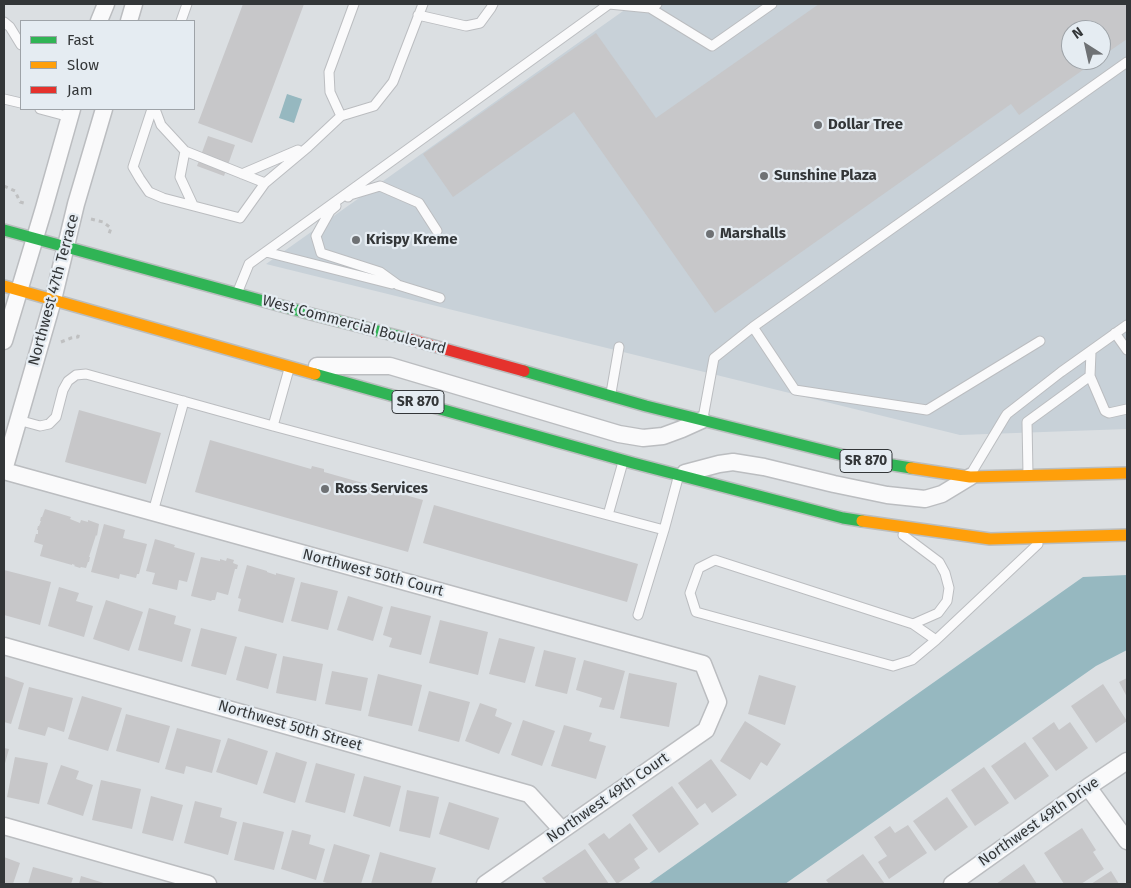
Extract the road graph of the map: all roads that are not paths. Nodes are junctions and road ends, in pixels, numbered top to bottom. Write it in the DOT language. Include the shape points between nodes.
graph roads {
  1 [pos="106,4"];
  2 [pos="134,4"];
  3 [pos="187,4"];
  4 [pos="354,4"];
  5 [pos="422,4"];
  6 [pos="772,4"];
  7 [pos="494,5"];
  8 [pos="653,6"];
  9 [pos="418,15"];
  10 [pos="100,20"];
  11 [pos="129,20"];
  12 [pos="181,20"];
  13 [pos="4,22"];
  14 [pos="20,43"];
  15 [pos="1127,62"];
  16 [pos="4,99"];
  17 [pos="20,104"];
  18 [pos="48,110"];
  19 [pos="104,110"];
  20 [pos="154,110"];
  21 [pos="154,110"];
  22 [pos="71,113"];
  23 [pos="340,116"];
  24 [pos="308,147"];
  25 [pos="185,151"];
  26 [pos="242,174"];
  27 [pos="264,183"];
  28 [pos="193,205"];
  29 [pos="4,230"];
  30 [pos="437,232"];
  31 [pos="34,239"];
  32 [pos="66,247"];
  33 [pos="266,252"];
  34 [pos="398,285"];
  35 [pos="11,288"];
  36 [pos="238,293"];
  37 [pos="440,298"];
  38 [pos="53,300"];
  39 [pos="1127,325"];
  40 [pos="753,327"];
  41 [pos="1115,333"];
  42 [pos="4,341"];
  43 [pos="1040,341"];
  44 [pos="619,347"];
  45 [pos="1127,350"];
  46 [pos="1091,352"];
  47 [pos="290,366"];
  48 [pos="1090,376"];
  49 [pos="611,396"];
  50 [pos="184,402"];
  51 [pos="1127,409"];
  52 [pos="18,420"];
  53 [pos="703,420"];
  54 [pos="273,426"];
  55 [pos="624,460"];
  56 [pos="4,471"];
  57 [pos="1127,473"];
  58 [pos="679,475"];
  59 [pos="1028,475"];
  60 [pos="970,477"];
  61 [pos="152,512"];
  62 [pos="608,515"];
  63 [pos="888,524"];
  64 [pos="664,530"];
  65 [pos="1127,535"];
  66 [pos="1045,537"];
  67 [pos="638,615"];
  68 [pos="914,624"];
  69 [pos="936,640"];
  70 [pos="4,646"];
  71 [pos="718,702"];
  72 [pos="1127,761"];
  73 [pos="1088,787"];
  74 [pos="4,826"];
  75 [pos="562,830"];
  76 [pos="1127,841"];
  77 [pos="208,884"];
  78 [pos="485,884"];
  79 [pos="952,884"];
  1 -- 10 [label="street"];
  2 -- 11 [label="street"];
  3 -- 12 [label="lane"];
  4 -- 23 [label="lane" via="329,72 330,92"];
  5 -- 9 [label="lane"];
  6 -- 8 [label="lane" via="712,46"];
  7 -- 9 [label="lane" via="480,23 466,26"];
  8 -- 33 [label="lane" via="609,4"];
  9 -- 23 [label="lane" via="393,82 374,106"];
  13 -- 14 [label="lane"];
  15 -- 40 [label="lane"];
  16 -- 17 [label="lane"];
  18 -- 22 [label="lane"];
  19 -- 32 [label="street, Northwest 47th Terrace"];
  20 -- 25 [label="lane" via="161,125"];
  21 -- 28 [label="lane" via="133,167 149,192"];
  22 -- 31 [label="street, Northwest 47th Terrace"];
  23 -- 24 [label="lane"];
  24 -- 26 [label="lane"];
  24 -- 27 [label="lane"];
  25 -- 26 [label="lane"];
  25 -- 28 [label="lane" via="180,177"];
  26 -- 27 [label="lane"];
  27 -- 28 [label="lane" via="240,218"];
  29 -- 31 [label="highway, West Commercial Boulevard / SR 870"];
  30 -- 34 [label="lane" via="419,203 380,186 350,195 330,211 316,236 321,252 380,272"];
  31 -- 32 [label="highway, West Commercial Boulevard / SR 870"];
  31 -- 35 [label="street, Northwest 47th Terrace"];
  32 -- 36 [label="highway, West Commercial Boulevard / SR 870"];
  32 -- 38 [label="street, Northwest 47th Terrace"];
  33 -- 34 [label="lane"];
  33 -- 36 [label="lane" via="249,264"];
  34 -- 37 [label="lane"];
  35 -- 38 [label="highway, West Commercial Boulevard / SR 870"];
  35 -- 42 [label="street, Northwest 47th Terrace"];
  36 -- 49 [label="highway, West Commercial Boulevard / SR 870"];
  38 -- 47 [label="highway, West Commercial Boulevard / SR 870"];
  38 -- 52 [label="street, Northwest 47th Terrace"];
  39 -- 41 [label="lane"];
  40 -- 43 [label="lane" via="795,390 928,410"];
  40 -- 53 [label="lane" via="714,358"];
  41 -- 45 [label="lane"];
  41 -- 46 [label="lane"];
  44 -- 49 [label="lane"];
  46 -- 48 [label="lane"];
  46 -- 60 [label="lane" via="1007,414"];
  47 -- 53 [label="street, West Commercial Boulevard" via="390,366 619,434 643,438 663,436"];
  47 -- 54 [label="lane"];
  47 -- 55 [label="highway, West Commercial Boulevard / SR 870"];
  48 -- 51 [label="lane" via="1105,411"];
  48 -- 59 [label="lane" via="1028,422"];
  49 -- 53 [label="highway, West Commercial Boulevard / SR 870"];
  50 -- 52 [label="lane" via="86,374 76,375 63,390 56,416 49,424 40,426"];
  50 -- 54 [label="lane"];
  50 -- 61 [label="lane"];
  52 -- 56 [label="street, Northwest 47th Terrace"];
  53 -- 60 [label="highway, West Commercial Boulevard / SR 870" via="862,460"];
  54 -- 62 [label="lane"];
  55 -- 58 [label="highway, West Commercial Boulevard / SR 870"];
  55 -- 62 [label="lane"];
  56 -- 61 [label="street, Northwest 50th Court"];
  57 -- 59 [label="highway, West Commercial Boulevard / SR 870"];
  58 -- 60 [label="street, West Commercial Boulevard" via="733,462 886,495 925,499 942,494"];
  58 -- 63 [label="highway, West Commercial Boulevard / SR 870" via="835,516"];
  58 -- 64 [label="lane"];
  59 -- 60 [label="highway, West Commercial Boulevard / SR 870"];
  61 -- 71 [label="street, Northwest 50th Court" via="702,664"];
  62 -- 64 [label="lane"];
  63 -- 66 [label="highway, West Commercial Boulevard / SR 870" via="990,539"];
  63 -- 68 [label="lane" via="939,562 949,588 947,601 938,613"];
  64 -- 67 [label="lane"];
  65 -- 66 [label="highway, West Commercial Boulevard / SR 870"];
  66 -- 69 [label="lane"];
  68 -- 69 [label="lane"];
  68 -- 69 [label="lane" via="715,560 699,568 690,593 696,612 893,666 912,660"];
  70 -- 75 [label="street, Northwest 50th Street" via="529,794"];
  71 -- 75 [label="street, Northwest 49th Court" via="706,730"];
  72 -- 73 [label="street, Northwest 49th Drive"];
  73 -- 76 [label="street"];
  73 -- 79 [label="street, Northwest 49th Drive"];
  74 -- 77 [label="street"];
  75 -- 78 [label="street, Northwest 49th Court"];
}
